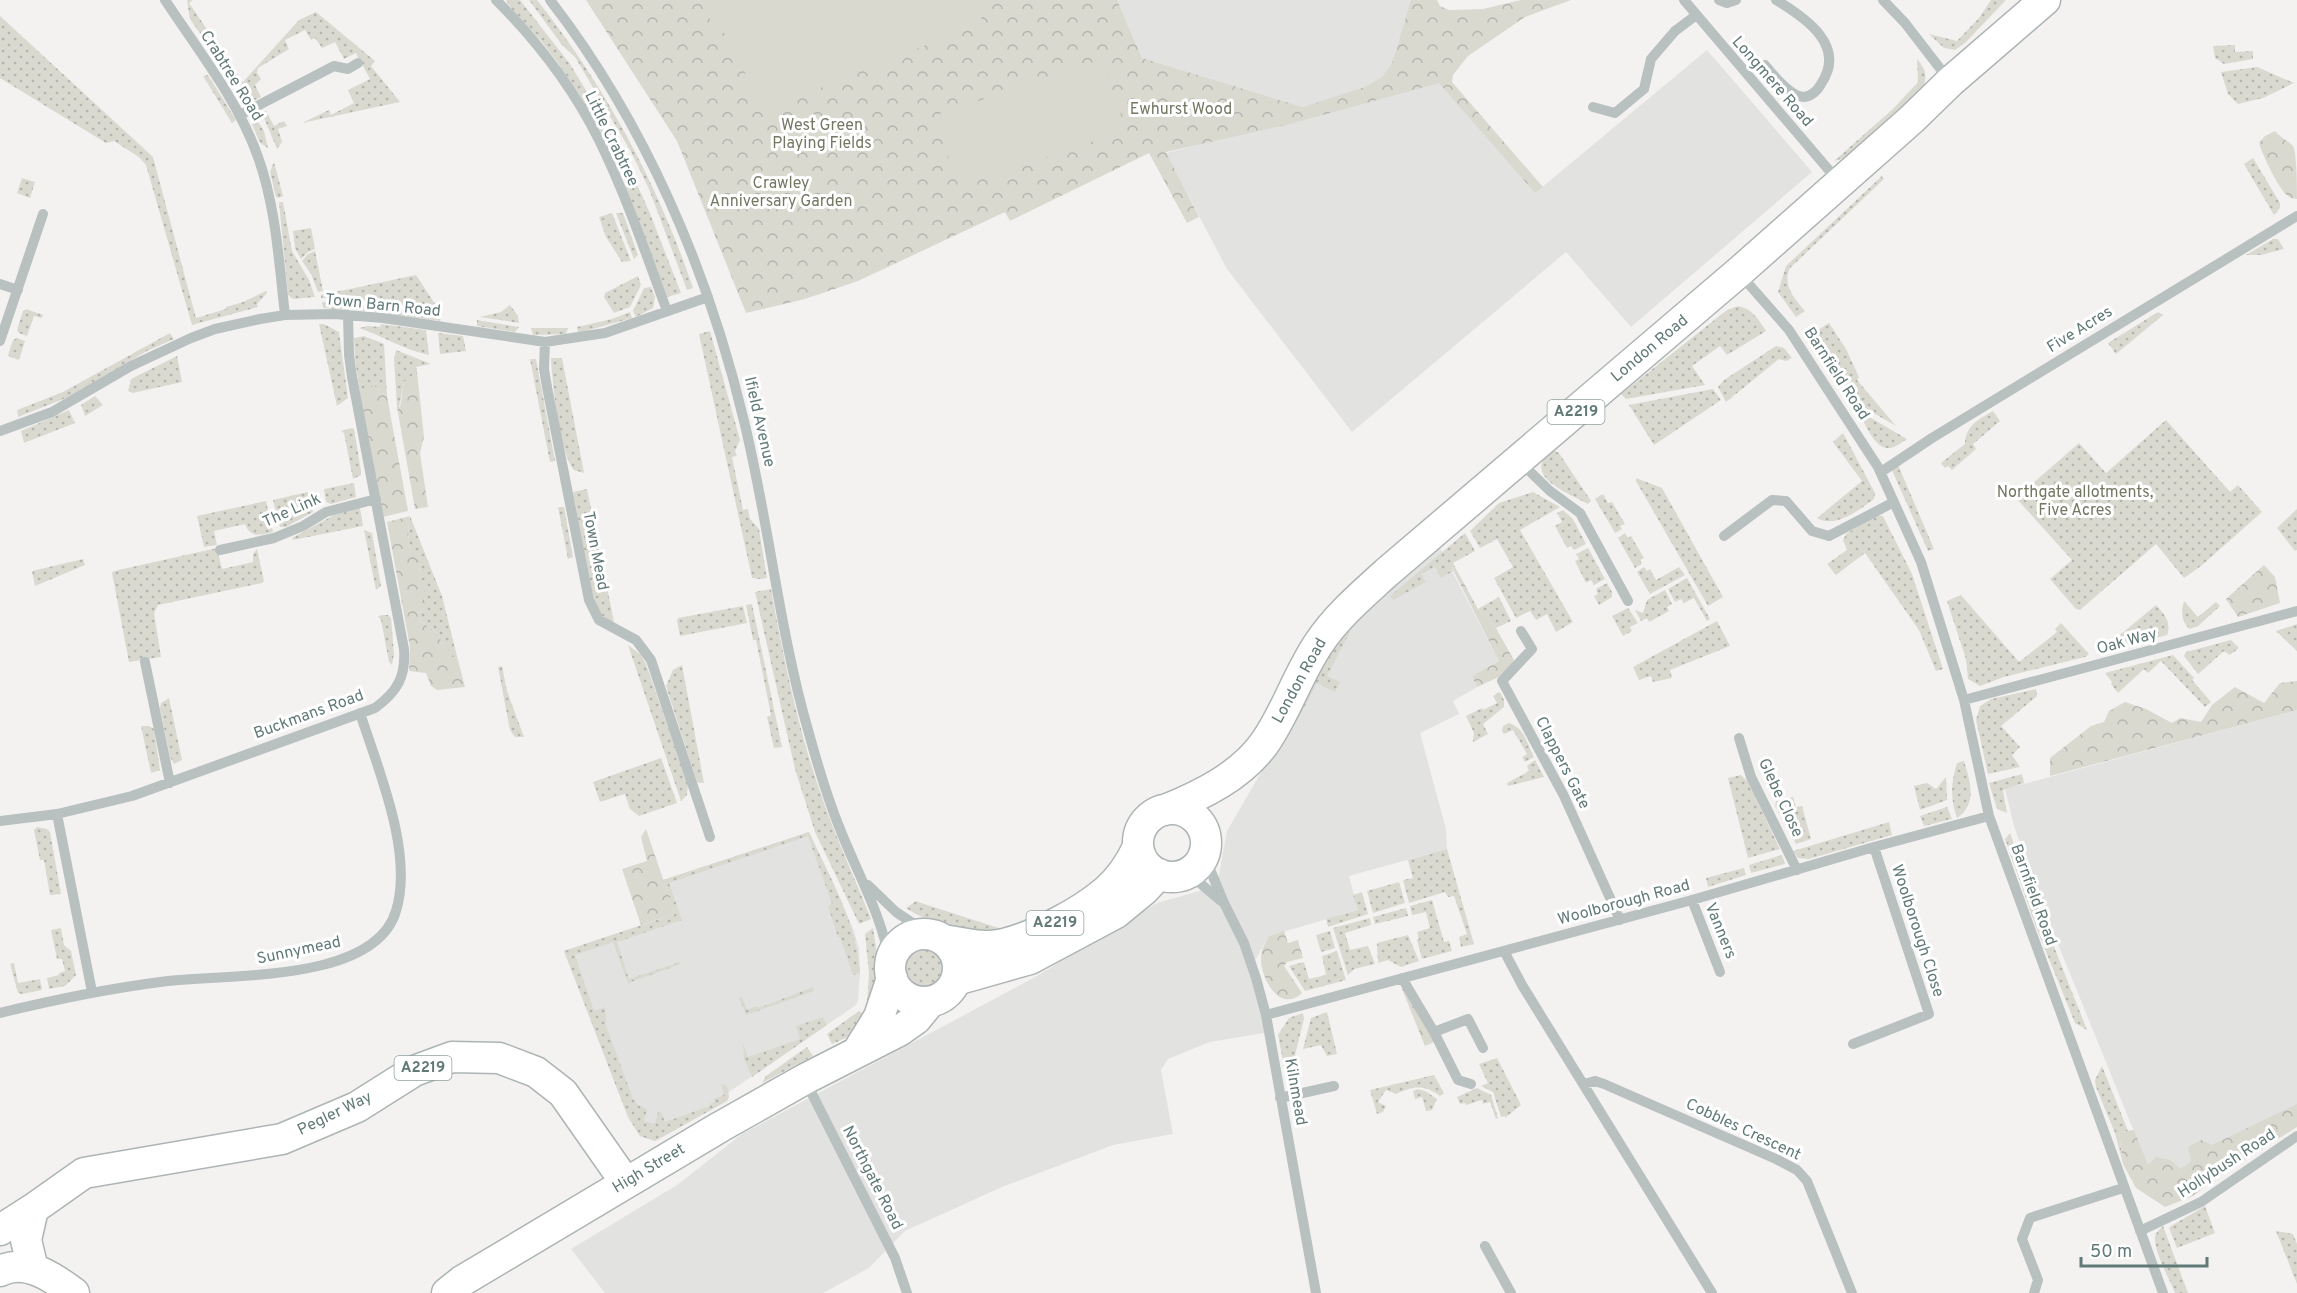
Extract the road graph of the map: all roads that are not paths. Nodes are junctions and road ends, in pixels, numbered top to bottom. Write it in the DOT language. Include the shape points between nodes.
graph roads {
  1 [pos="165,0"];
  2 [pos="496,0"];
  3 [pos="550,0"];
  4 [pos="1684,0"];
  5 [pos="1719,0"];
  6 [pos="1736,0"];
  7 [pos="1776,0"];
  8 [pos="1883,0"];
  9 [pos="2045,0"];
  10 [pos="1695,16"];
  11 [pos="358,63"];
  12 [pos="1765,65"];
  13 [pos="1950,82"];
  14 [pos="1593,107"];
  15 [pos="240,115"];
  16 [pos="1839,183"];
  17 [pos="43,214"];
  18 [pos="2297,216"];
  19 [pos="1739,272"];
  20 [pos="0,284"];
  21 [pos="18,290"];
  22 [pos="708,297"];
  23 [pos="666,311"];
  24 [pos="285,315"];
  25 [pos="348,315"];
  26 [pos="0,341"];
  27 [pos="545,342"];
  28 [pos="0,431"];
  29 [pos="1519,462"];
  30 [pos="1881,472"];
  31 [pos="376,499"];
  32 [pos="1894,502"];
  33 [pos="1724,536"];
  34 [pos="220,550"];
  35 [pos="1628,601"];
  36 [pos="2297,611"];
  37 [pos="1521,632"];
  38 [pos="145,662"];
  39 [pos="1964,700"];
  40 [pos="360,713"];
  41 [pos="1738,738"];
  42 [pos="1236,771"];
  43 [pos="170,783"];
  44 [pos="1164,810"];
  45 [pos="57,814"];
  46 [pos="1989,816"];
  47 [pos="0,821"];
  48 [pos="710,837"];
  49 [pos="1138,847"];
  50 [pos="1874,847"];
  51 [pos="1199,853"];
  52 [pos="1797,870"];
  53 [pos="1159,874"];
  54 [pos="864,880"];
  55 [pos="1692,900"];
  56 [pos="1224,903"];
  57 [pos="1620,920"];
  58 [pos="937,937"];
  59 [pos="1504,951"];
  60 [pos="891,971"];
  61 [pos="1720,972"];
  62 [pos="1402,978"];
  63 [pos="956,980"];
  64 [pos="92,992"];
  65 [pos="930,1002"];
  66 [pos="0,1013"];
  67 [pos="1266,1016"];
  68 [pos="1434,1032"];
  69 [pos="1853,1044"];
  70 [pos="1483,1048"];
  71 [pos="856,1054"];
  72 [pos="805,1079"];
  73 [pos="1471,1084"];
  74 [pos="1584,1084"];
  75 [pos="1334,1086"];
  76 [pos="1281,1098"];
  77 [pos="2297,1136"];
  78 [pos="626,1183"];
  79 [pos="2123,1188"];
  80 [pos="33,1209"];
  81 [pos="0,1230"];
  82 [pos="2140,1231"];
  83 [pos="1485,1246"];
  84 [pos="33,1269"];
  85 [pos="0,1271"];
  86 [pos="75,1293"];
  87 [pos="447,1293"];
  88 [pos="907,1293"];
  89 [pos="1316,1293"];
  90 [pos="1510,1293"];
  91 [pos="1712,1293"];
  92 [pos="1852,1293"];
  93 [pos="2034,1293"];
  94 [pos="2163,1293"];
  1 -- 15 [label="street, Crabtree Road"];
  2 -- 23 [label="street, Little Crabtree" via="549,60 586,116 611,165"];
  3 -- 22 [label="street, Ifield Avenue" via="627,114"];
  4 -- 10 [label="street, Longmere Road"];
  5 -- 6 [label="street"];
  7 -- 12 [label="street" via="1795,11 1822,38 1831,55 1829,72 1820,87 1801,97"];
  8 -- 13 [label="street"];
  9 -- 13 [label="main road, London Road / A2219"];
  10 -- 14 [label="street" via="1675,31 1651,59 1644,89 1615,113"];
  10 -- 16 [label="street, Longmere Road"];
  11 -- 15 [label="street" via="348,69 334,66"];
  13 -- 16 [label="main road, London Road / A2219"];
  15 -- 24 [label="street, Crabtree Road" via="267,185"];
  16 -- 19 [label="main road, London Road / A2219"];
  17 -- 21 [label="street"];
  18 -- 30 [label="street, Five Acres"];
  19 -- 29 [label="main road, London Road / A2219"];
  19 -- 30 [label="street, Barnfield Road" via="1793,336"];
  20 -- 21 [label="street"];
  21 -- 26 [label="street"];
  22 -- 23 [label="street, Town Barn Road"];
  22 -- 54 [label="street, Ifield Avenue" via="744,422 808,730 839,828"];
  23 -- 27 [label="street, Town Barn Road" via="605,333"];
  24 -- 25 [label="street, Town Barn Road"];
  24 -- 28 [label="street, Town Barn Road" via="191,338 131,366 52,412"];
  25 -- 27 [label="street, Town Barn Road"];
  25 -- 31 [label="street, Buckmans Road" via="352,376"];
  27 -- 48 [label="street, Town Mead" via="547,387 589,600 599,620 636,640 651,660"];
  29 -- 35 [label="street" via="1580,513"];
  29 -- 42 [label="main road, London Road / A2219" via="1411,551 1332,626 1311,656 1264,743"];
  30 -- 32 [label="street, Barnfield Road"];
  31 -- 34 [label="street, The Link" via="326,512 274,538"];
  31 -- 40 [label="street, Buckmans Road" via="405,664 387,699"];
  32 -- 33 [label="street" via="1830,536 1812,531 1786,501 1772,500"];
  32 -- 39 [label="street, Barnfield Road" via="1921,562"];
  36 -- 39 [label="street, Oak Way"];
  37 -- 57 [label="street, Clappers Gate" via="1532,649 1502,681 1564,796"];
  38 -- 43 [label="street"];
  39 -- 46 [label="street, Barnfield Road"];
  40 -- 43 [label="street, Buckmans Road"];
  40 -- 64 [label="street, Sunnymead" via="401,857 396,914 376,941 349,956 298,969"];
  41 -- 52 [label="street, Glebe Close" via="1751,777"];
  42 -- 44 [label="main road, London Road / A2219" via="1190,800"];
  42 -- 51 [label="main road, London Road / A2219" via="1213,810"];
  43 -- 45 [label="street, Buckmans Road"];
  44 -- 49 [label="main road, A2219" via="1142,827"];
  44 -- 51 [label="main road" via="1183,810 1192,815"];
  45 -- 47 [label="street, Buckmans Road"];
  45 -- 64 [label="street"];
  46 -- 50 [label="street, Woolborough Road"];
  46 -- 79 [label="street, Barnfield Road"];
  49 -- 53 [label="main road" via="1147,865"];
  49 -- 58 [label="main road, A2219" via="1127,868 1106,891 1052,925 1003,945 983,946"];
  50 -- 52 [label="street, Woolborough Road"];
  50 -- 69 [label="street, Woolborough Close" via="1929,1014"];
  51 -- 53 [label="main road" via="1173,877"];
  51 -- 56 [label="street, Kilnmead"];
  51 -- 56 [label="street, Kilnmead"];
  52 -- 55 [label="street, Woolborough Road"];
  53 -- 63 [label="main road, A2219" via="1116,913 1029,959"];
  54 -- 58 [label="street, Ifield Avenue" via="896,912"];
  54 -- 60 [label="street, Ifield Avenue" via="881,922"];
  55 -- 57 [label="street, Woolborough Road"];
  55 -- 61 [label="street, Vanners"];
  56 -- 67 [label="street, Kilnmead" via="1244,943"];
  57 -- 59 [label="street, Woolborough Road"];
  58 -- 60 [label="main road, A2219" via="911,936 903,941 897,947"];
  58 -- 63 [label="main road" via="951,946 958,962"];
  59 -- 62 [label="street, Woolborough Road"];
  59 -- 74 [label="street"];
  60 -- 65 [label="main road" via="896,987 911,999"];
  60 -- 71 [label="main road, A2219" via="879,1017"];
  62 -- 67 [label="street, Woolborough Road"];
  62 -- 68 [label="street"];
  63 -- 65 [label="main road, A2219" via="951,990"];
  64 -- 66 [label="street, Sunnymead"];
  65 -- 71 [label="main road, High Street / A2219" via="916,1019"];
  67 -- 76 [label="street, Kilnmead"];
  68 -- 70 [label="street" via="1468,1019"];
  68 -- 73 [label="street" via="1458,1080"];
  71 -- 72 [label="main road, High Street / A2219"];
  72 -- 78 [label="main road, High Street / A2219"];
  72 -- 88 [label="street, Northgate Road" via="895,1258"];
  74 -- 91 [label="street"];
  74 -- 92 [label="street, Cobbles Crescent" via="1604,1084 1797,1170 1807,1181"];
  75 -- 76 [label="street"];
  76 -- 89 [label="street, Kilnmead"];
  77 -- 82 [label="street, Hollybush Road" via="2200,1202"];
  78 -- 80 [label="main road, Pegler Way / A2219" via="563,1093 536,1072 499,1059 452,1057 414,1071 357,1107 282,1139 84,1173"];
  78 -- 87 [label="main road, High Street / A2219"];
  79 -- 82 [label="street, Barnfield Road"];
  79 -- 93 [label="street" via="2030,1218 2022,1239 2038,1280"];
  80 -- 81 [label="main road, Pegler Way / A2219"];
  80 -- 84 [label="main road" via="27,1240"];
  82 -- 94 [label="street, Barnfield Road"];
  83 -- 90 [label="street"];
  84 -- 85 [label="main road" via="9,1267"];
  84 -- 86 [label="main road"];
}
